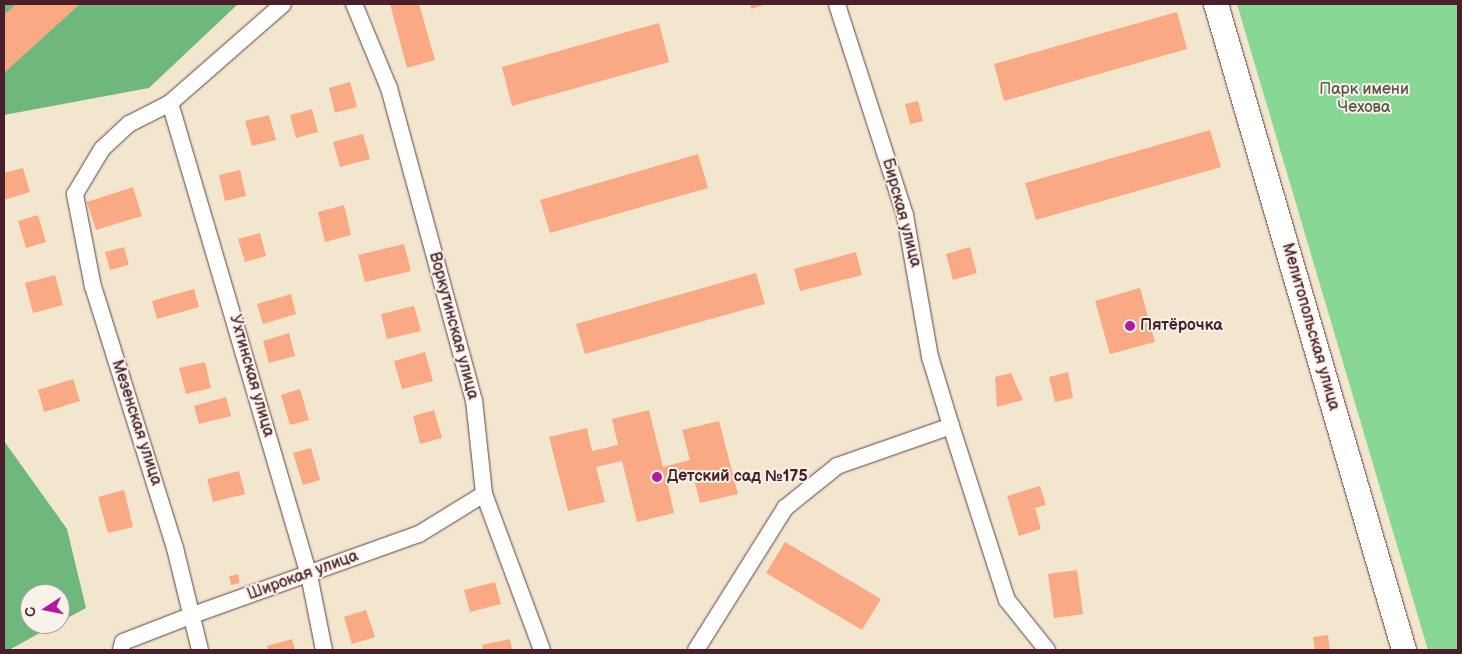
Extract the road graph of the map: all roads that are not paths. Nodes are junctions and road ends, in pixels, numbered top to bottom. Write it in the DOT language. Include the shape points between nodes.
graph roads {
  1 [pos="283,4"];
  2 [pos="354,4"];
  3 [pos="837,4"];
  4 [pos="1216,4"];
  5 [pos="170,103"];
  6 [pos="951,426"];
  7 [pos="484,494"];
  8 [pos="310,575"];
  9 [pos="190,616"];
  10 [pos="121,650"];
  11 [pos="200,650"];
  12 [pos="324,650"];
  13 [pos="542,650"];
  14 [pos="696,650"];
  15 [pos="1047,650"];
  16 [pos="1404,650"];
  1 -- 5 [label="street"];
  2 -- 7 [label="street, Воркутинская улица" via="389,88 474,400"];
  3 -- 6 [label="street, Бирская улица" via="905,215 930,357"];
  4 -- 16 [label="main road, Мелитопольская улица"];
  5 -- 8 [label="street, Ухтинская улица"];
  5 -- 9 [label="street, Мезенская улица" via="129,124 102,149 74,194 93,287 175,548"];
  6 -- 14 [label="street" via="837,466 785,508"];
  6 -- 15 [label="street, Бирская улица" via="1007,600"];
  7 -- 8 [label="street, Широкая улица" via="419,534"];
  7 -- 13 [label="street, Воркутинская улица"];
  8 -- 9 [label="street, Широкая улица"];
  8 -- 12 [label="street, Ухтинская улица"];
  9 -- 10 [label="street, Широкая улица" via="123,642"];
  9 -- 11 [label="street, Мезенская улица"];
}
